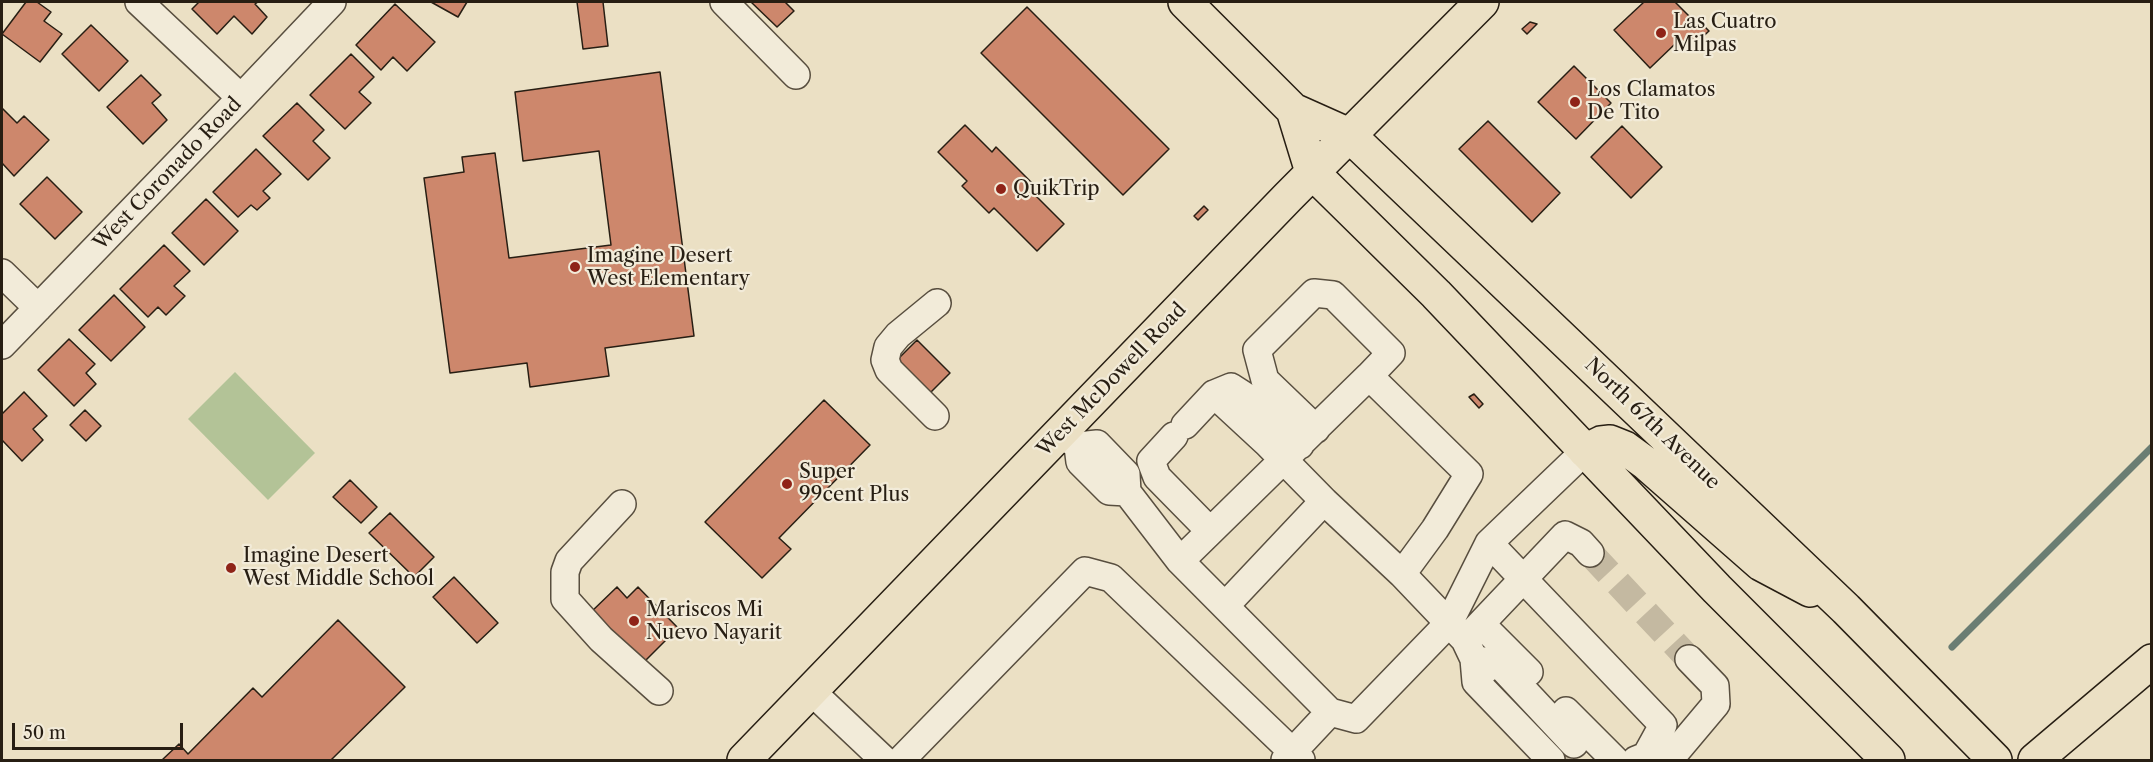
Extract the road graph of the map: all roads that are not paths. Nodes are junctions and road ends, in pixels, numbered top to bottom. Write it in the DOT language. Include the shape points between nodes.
graph roads {
  1 [pos="139,2"];
  2 [pos="332,2"];
  3 [pos="724,2"];
  4 [pos="1185,2"];
  5 [pos="1482,2"];
  6 [pos="796,75"];
  7 [pos="241,98"];
  8 [pos="1293,110"];
  9 [pos="1349,135"];
  10 [pos="1312,172"];
  11 [pos="2,273"];
  12 [pos="937,303"];
  13 [pos="38,308"];
  14 [pos="2,345"];
  15 [pos="1369,376"];
  16 [pos="935,416"];
  17 [pos="1069,439"];
  18 [pos="1300,445"];
  19 [pos="1585,451"];
  20 [pos="1324,501"];
  21 [pos="622,504"];
  22 [pos="1210,531"];
  23 [pos="1489,543"];
  24 [pos="1590,553"];
  25 [pos="1180,561"];
  26 [pos="1402,574"];
  27 [pos="1523,580"];
  28 [pos="1225,606"];
  29 [pos="1846,609"];
  30 [pos="1467,637"];
  31 [pos="1689,658"];
  32 [pos="2151,661"];
  33 [pos="659,691"];
  34 [pos="811,691"];
  35 [pos="1330,712"];
  36 [pos="1664,725"];
  37 [pos="1676,753"];
  38 [pos="1572,755"];
  39 [pos="2040,757"];
  40 [pos="1293,758"];
  41 [pos="744,760"];
  42 [pos="884,760"];
  43 [pos="901,760"];
  44 [pos="1615,760"];
  45 [pos="1636,760"];
  46 [pos="1888,760"];
  47 [pos="1995,760"];
  1 -- 7 [label="street"];
  2 -- 7 [label="street, West Coronado Road"];
  3 -- 6 [label="street"];
  4 -- 8 [label="main road, North 67th Avenue"];
  5 -- 9 [label="main road, West McDowell Road"];
  7 -- 13 [label="street, West Coronado Road"];
  8 -- 9 [label="main road, North 67th Avenue"];
  8 -- 10 [label="main road, North 67th Avenue"];
  9 -- 10 [label="main road, West McDowell Road"];
  9 -- 29 [label="main road, North 67th Avenue"];
  10 -- 17 [label="main road, West McDowell Road"];
  10 -- 19 [label="main road, North 67th Avenue" via="1436,294"];
  11 -- 13 [label="street"];
  12 -- 16 [label="street" via="898,335 885,360 889,370"];
  13 -- 14 [label="street, West Coronado Road"];
  15 -- 18 [label="street"];
  15 -- 18 [label="street" via="1391,353 1333,295 1314,293 1257,350 1265,380"];
  15 -- 26 [label="street" via="1469,474"];
  17 -- 25 [label="street" via="1080,462 1108,491 1127,492"];
  17 -- 34 [label="main road, West McDowell Road"];
  18 -- 20 [label="street"];
  18 -- 22 [label="street"];
  18 -- 22 [label="street" via="1214,394 1151,461 1157,477"];
  19 -- 23 [label="street"];
  19 -- 29 [label="main road" via="1610,442 1625,448 1761,564"];
  19 -- 46 [label="main road, North 67th Avenue" via="1717,590"];
  20 -- 26 [label="street"];
  20 -- 28 [label="street"];
  21 -- 33 [label="street" via="568,561 565,599 601,639"];
  22 -- 25 [label="street"];
  23 -- 27 [label="street"];
  23 -- 30 [label="street"];
  24 -- 27 [label="street" via="1566,535"];
  25 -- 28 [label="street"];
  26 -- 30 [label="street"];
  27 -- 30 [label="street"];
  27 -- 36 [label="street"];
  28 -- 35 [label="street"];
  29 -- 47 [label="main road, North 67th Avenue"];
  30 -- 35 [label="street" via="1356,719"];
  30 -- 38 [label="street"];
  30 -- 44 [label="street"];
  31 -- 37 [label="street" via="1715,686 1716,704"];
  32 -- 39 [label="main road"];
  34 -- 41 [label="main road, West McDowell Road"];
  34 -- 42 [label="street"];
  35 -- 40 [label="street"];
  36 -- 37 [label="street"];
  36 -- 45 [label="street" via="1646,756"];
  40 -- 43 [label="street" via="1111,578 1085,571"];
}
